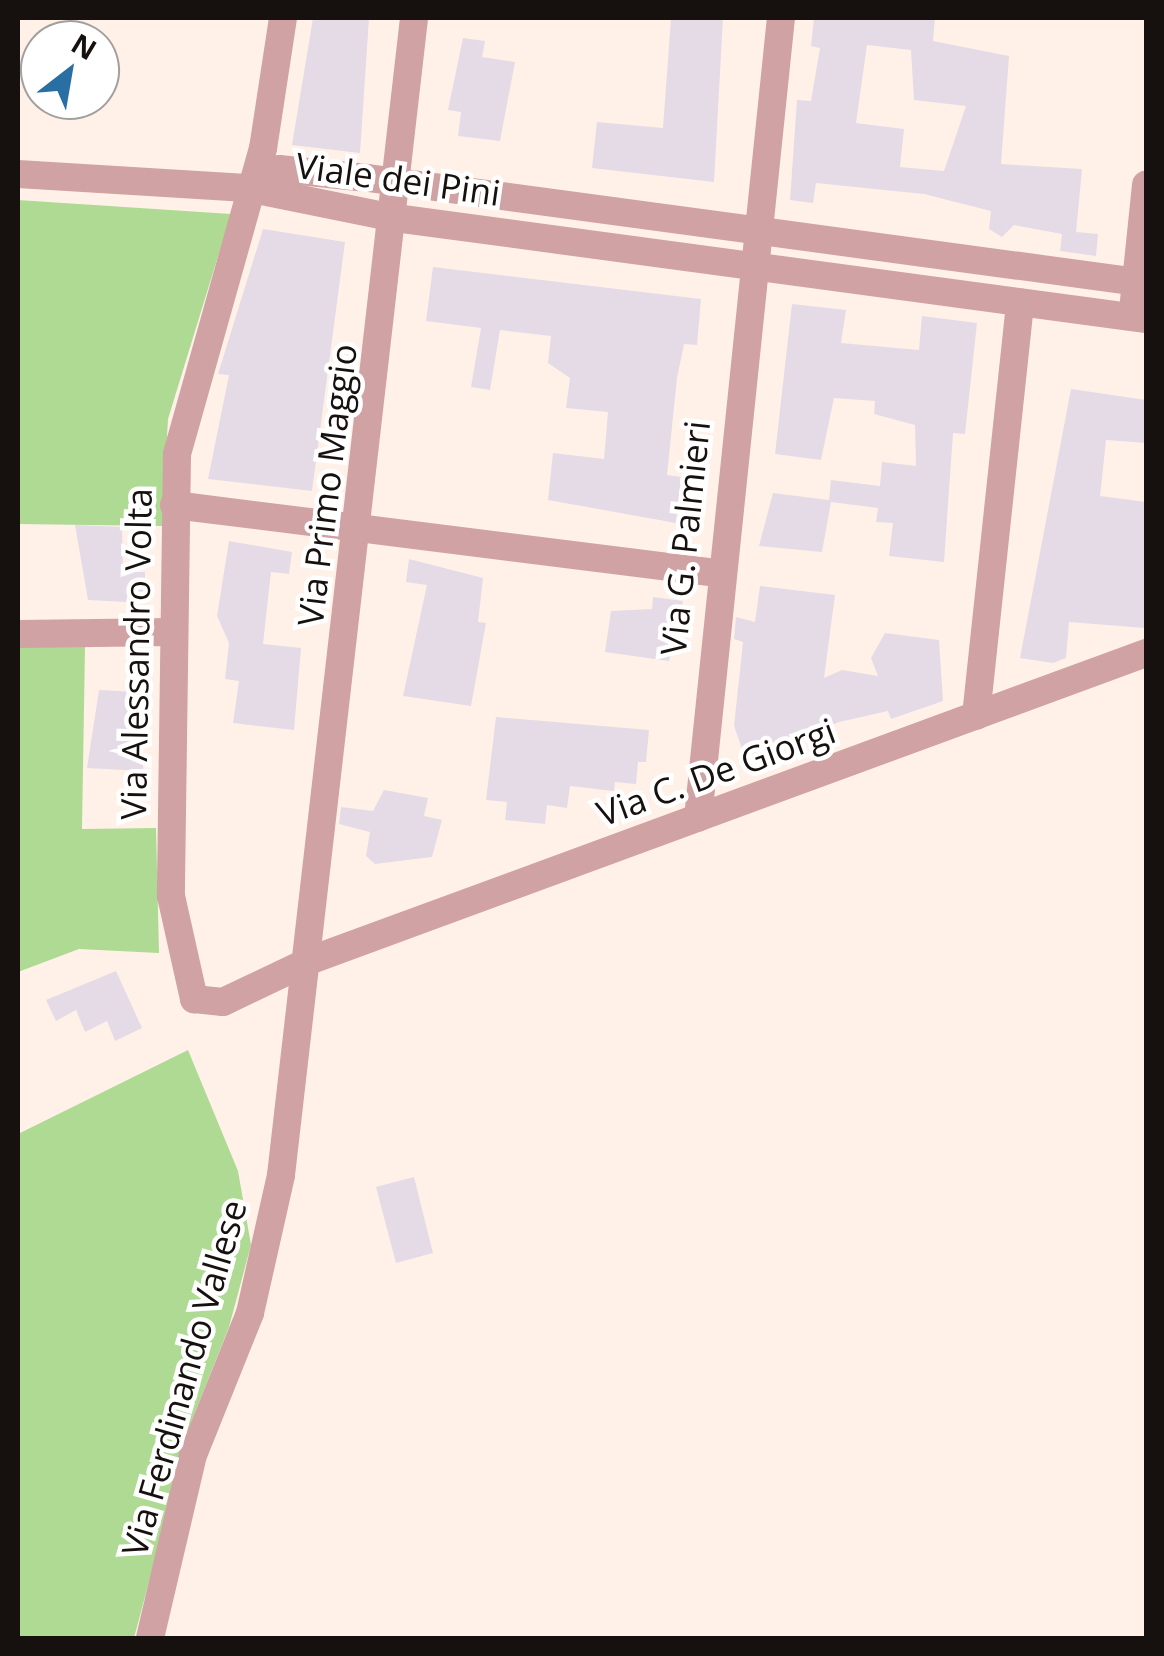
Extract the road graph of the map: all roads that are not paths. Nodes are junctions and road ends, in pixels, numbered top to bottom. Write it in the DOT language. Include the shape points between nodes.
graph roads {
  1 [pos="283,18"];
  2 [pos="414,18"];
  3 [pos="781,18"];
  4 [pos="18,174"];
  5 [pos="398,182"];
  6 [pos="1146,185"];
  7 [pos="248,188"];
  8 [pos="395,218"];
  9 [pos="755,231"];
  10 [pos="752,266"];
  11 [pos="1141,283"];
  12 [pos="1020,302"];
  13 [pos="1139,318"];
  14 [pos="174,505"];
  15 [pos="359,528"];
  16 [pos="718,573"];
  17 [pos="173,632"];
  18 [pos="18,634"];
  19 [pos="1146,654"];
  20 [pos="976,716"];
  21 [pos="698,818"];
  22 [pos="312,960"];
  23 [pos="150,1638"];
  1 -- 7 [label="street, Via Alessandro Volta" via="263,148"];
  2 -- 5 [label="street, Via Primo Maggio"];
  3 -- 9 [label="street, Via G. Palmieri"];
  4 -- 7 [label="street"];
  5 -- 7 [label="street, Viale dei Pini" via="279,169"];
  5 -- 8 [label="street, Via Primo Maggio"];
  5 -- 9 [label="street, Viale dei Pini"];
  6 -- 11 [label="street"];
  7 -- 8 [label="street, Viale dei Pini"];
  7 -- 14 [label="street, Via Alessandro Volta" via="177,454"];
  8 -- 10 [label="street, Viale dei Pini"];
  8 -- 15 [label="street, Via Primo Maggio"];
  9 -- 10 [label="street, Via G. Palmieri"];
  9 -- 11 [label="street, Viale dei Pini"];
  10 -- 12 [label="street, Viale dei Pini"];
  10 -- 16 [label="street, Via G. Palmieri"];
  11 -- 13 [label="street"];
  12 -- 13 [label="street, Viale dei Pini"];
  12 -- 20 [label="street"];
  14 -- 15 [label="street"];
  14 -- 17 [label="street, Via Alessandro Volta"];
  15 -- 16 [label="street"];
  15 -- 22 [label="street, Via Primo Maggio"];
  16 -- 21 [label="street, Via G. Palmieri"];
  17 -- 18 [label="street"];
  17 -- 22 [label="street, Via Alessandro Volta" via="171,896 194,999 223,1002"];
  19 -- 20 [label="street, Via C. De Giorgi"];
  20 -- 21 [label="street, Via C. De Giorgi"];
  21 -- 22 [label="street, Via C. De Giorgi"];
  22 -- 23 [label="street, Via Ferdinando Vallese" via="269,1245 194,1455"];
}
